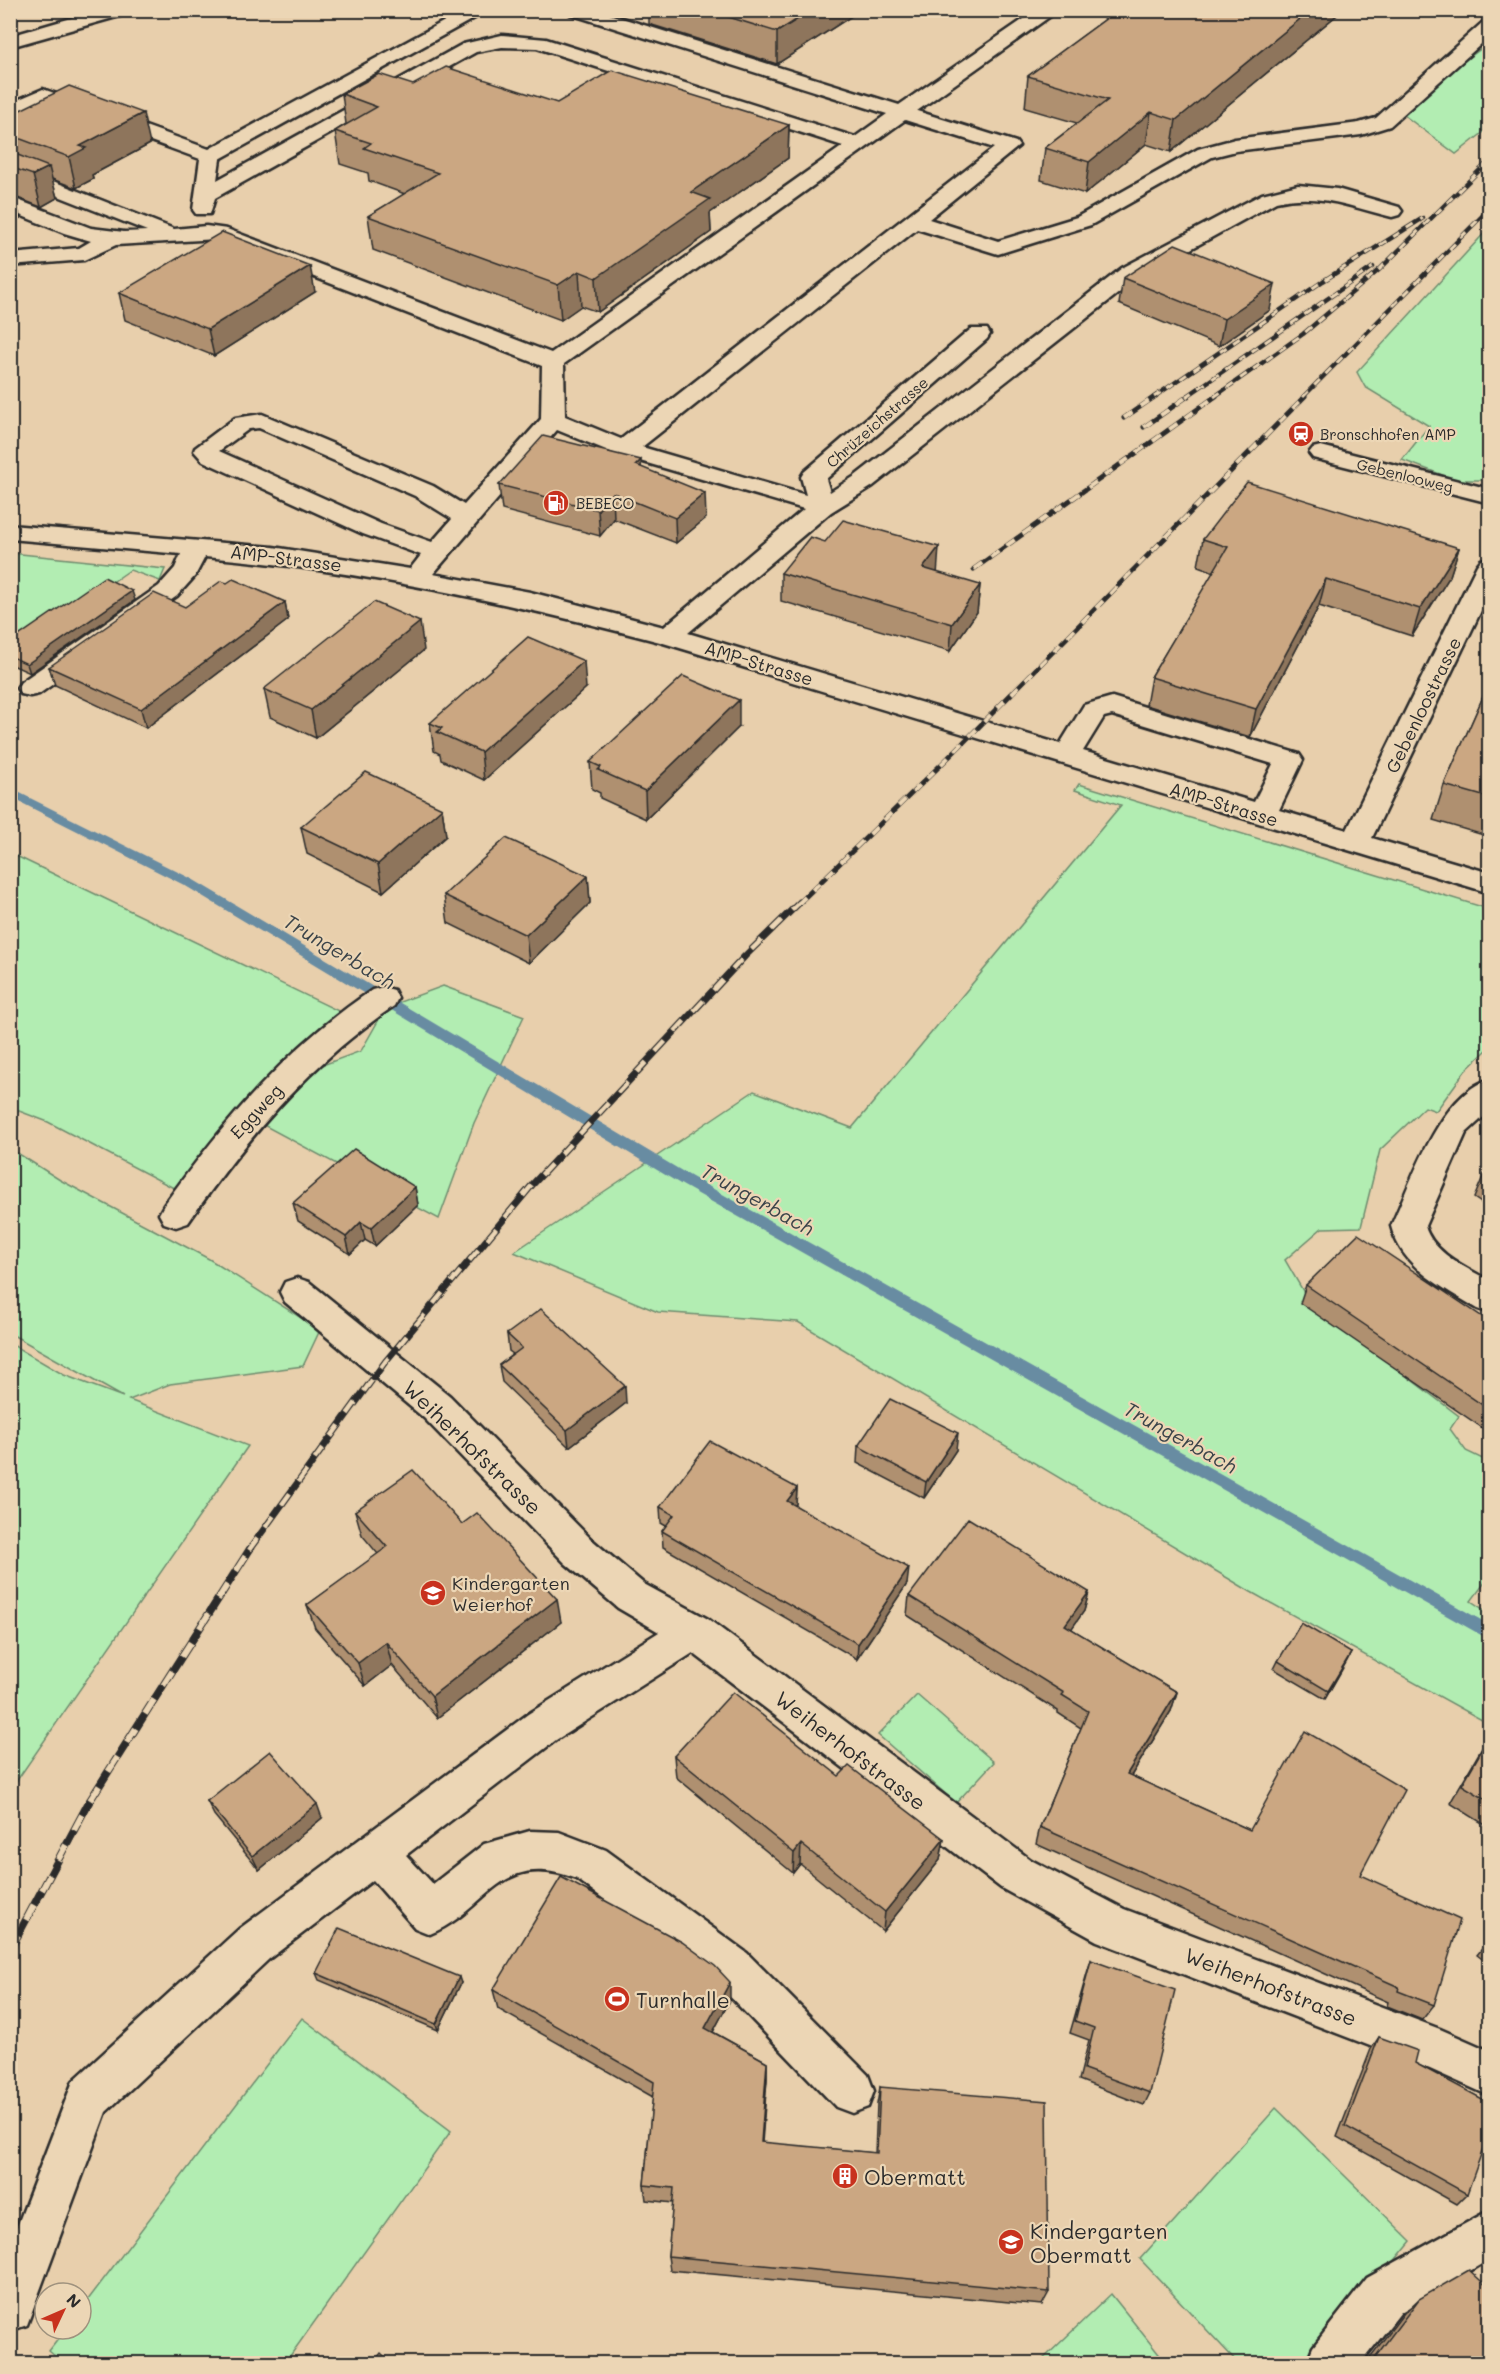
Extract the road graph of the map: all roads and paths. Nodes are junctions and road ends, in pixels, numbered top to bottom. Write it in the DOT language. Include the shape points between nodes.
graph roads {
  1 [pos="121,10"];
  2 [pos="480,10"];
  3 [pos="576,10"];
  4 [pos="1050,10"];
  5 [pos="1490,26"];
  6 [pos="10,42"];
  7 [pos="10,111"];
  8 [pos="901,113"];
  9 [pos="858,144"];
  10 [pos="210,156"];
  11 [pos="10,170"];
  12 [pos="205,195"];
  13 [pos="10,203"];
  14 [pos="1392,211"];
  15 [pos="916,222"];
  16 [pos="201,231"];
  17 [pos="173,234"];
  18 [pos="112,238"];
  19 [pos="10,260"];
  20 [pos="979,334"];
  21 [pos="553,362"];
  22 [pos="553,420"];
  23 [pos="624,449"];
  24 [pos="1320,453"];
  25 [pos="1490,496"];
  26 [pos="822,507"];
  27 [pos="466,517"];
  28 [pos="10,532"];
  29 [pos="197,548"];
  30 [pos="438,553"];
  31 [pos="1490,565"];
  32 [pos="416,578"];
  33 [pos="669,636"];
  34 [pos="30,688"];
  35 [pos="1066,756"];
  36 [pos="1262,816"];
  37 [pos="1355,844"];
  38 [pos="1490,883"];
  39 [pos="383,998"];
  40 [pos="1490,1091"];
  41 [pos="176,1214"];
  42 [pos="297,1292"];
  43 [pos="1490,1299"];
  44 [pos="694,1631"];
  45 [pos="376,1852"];
  46 [pos="1490,2074"];
  47 [pos="852,2091"];
  48 [pos="1490,2233"];
  49 [pos="10,2308"];
  50 [pos="1330,2364"];
  1 -- 6 [label="street"];
  2 -- 10 [label="street"];
  3 -- 8 [label="street"];
  4 -- 8 [label="street"];
  5 -- 15 [label="street" via="1383,122 1361,129 1236,145 1205,153 1084,221 998,248"];
  7 -- 10 [label="street" via="43,95"];
  8 -- 9 [label="street"];
  8 -- 15 [label="street" via="1009,146"];
  9 -- 12 [label="street" via="539,44 502,41 470,48"];
  9 -- 21 [label="street"];
  10 -- 12 [label="street"];
  11 -- 17 [label="street"];
  12 -- 16 [label="street"];
  13 -- 18 [label="street" via="90,235"];
  14 -- 26 [label="street" via="1337,195 1298,191 1269,198 1130,273 864,481"];
  15 -- 23 [label="street"];
  16 -- 17 [label="street"];
  16 -- 21 [label="street" via="242,240"];
  17 -- 18 [label="street"];
  18 -- 19 [label="street" via="84,254"];
  20 -- 26 [label="street, Chrüzeichstrasse" via="813,477"];
  21 -- 22 [label="street"];
  22 -- 23 [label="street"];
  22 -- 27 [label="street"];
  23 -- 26 [label="street"];
  24 -- 25 [label="street, Gebenlooweg"];
  26 -- 33 [label="street"];
  27 -- 30 [label="street"];
  27 -- 30 [label="street" via="424,491 262,421 243,423 207,448 211,456 372,529"];
  28 -- 29 [label="street, AMP-Strasse"];
  29 -- 32 [label="street, AMP-Strasse" via="284,556"];
  29 -- 34 [label="street" via="186,571 168,591"];
  30 -- 32 [label="street"];
  31 -- 37 [label="street, Gebenloostrasse"];
  32 -- 33 [label="street, AMP-Strasse" via="530,600"];
  33 -- 35 [label="street, AMP-Strasse"];
  35 -- 36 [label="street, AMP-Strasse"];
  35 -- 36 [label="street" via="1094,711 1112,706 1289,760"];
  36 -- 37 [label="street, AMP-Strasse"];
  37 -- 38 [label="street, AMP-Strasse"];
  39 -- 41 [label="street, Eggweg" via="349,1019 282,1083 221,1150"];
  40 -- 43 [label="street" via="1453,1126 1408,1226 1408,1235 1419,1252"];
  42 -- 44 [label="street, Weiherhofstrasse" via="437,1407 578,1551 631,1596"];
  44 -- 45 [label="street" via="542,1727"];
  44 -- 46 [label="street, Weiherhofstrasse" via="1016,1874 1112,1926 1430,2047"];
  45 -- 47 [label="street" via="430,1913 499,1858 530,1851 559,1852 591,1864 732,1968"];
  45 -- 49 [label="street" via="254,1944 89,2097"];
  48 -- 50 [label="street" via="1384,2295"];
}
